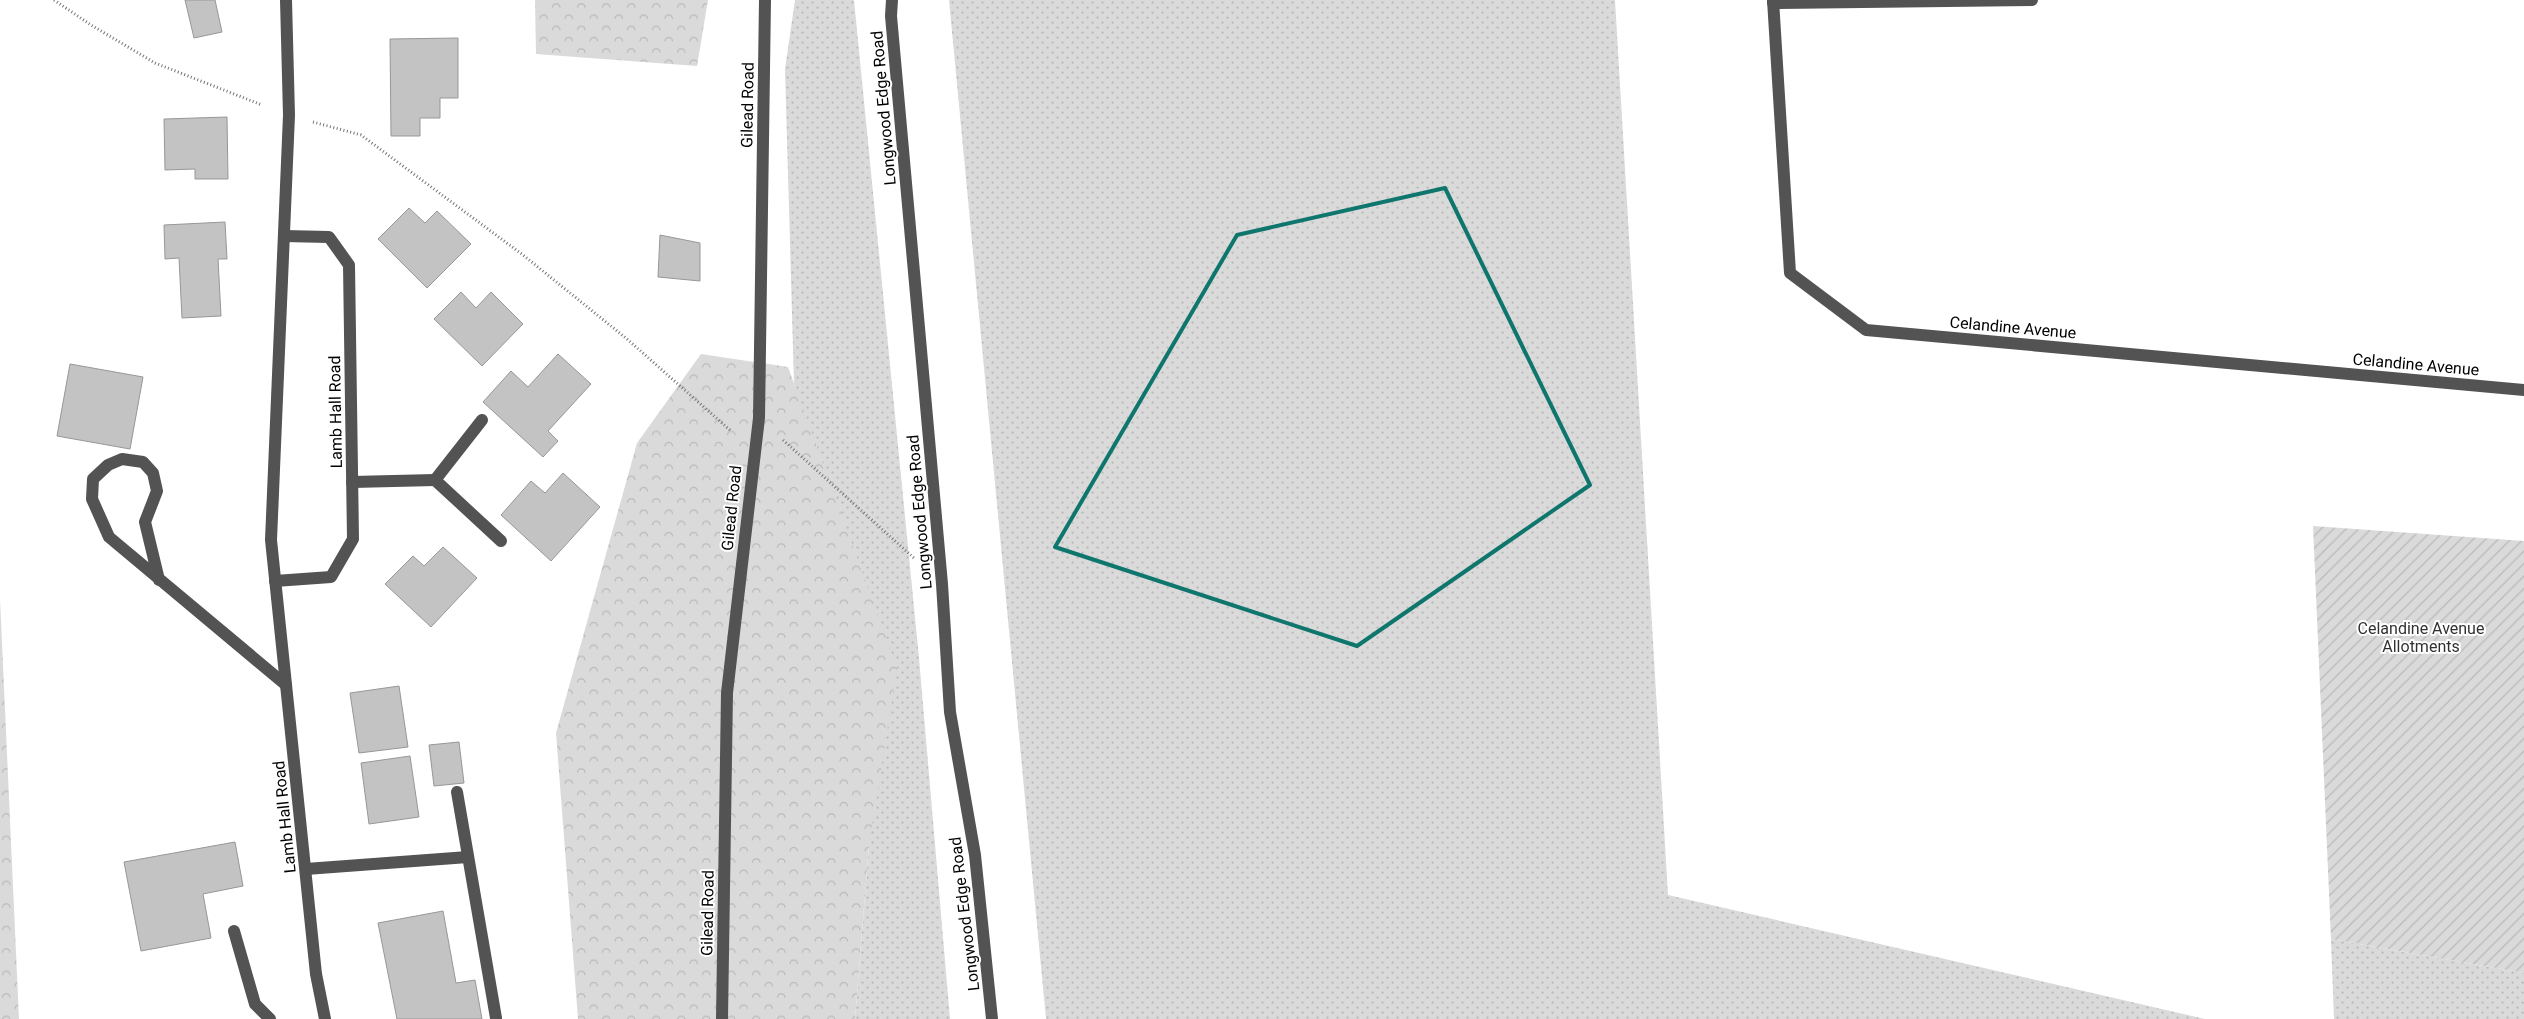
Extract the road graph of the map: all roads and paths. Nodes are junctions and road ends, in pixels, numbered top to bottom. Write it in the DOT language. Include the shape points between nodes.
graph roads {
  1 [pos="54,0"];
  2 [pos="286,0"];
  3 [pos="765,0"];
  4 [pos="892,0"];
  5 [pos="2032,0"];
  6 [pos="1773,2"];
  7 [pos="289,116"];
  8 [pos="284,236"];
  9 [pos="2524,390"];
  10 [pos="759,418"];
  11 [pos="482,420"];
  12 [pos="754,451"];
  13 [pos="435,480"];
  14 [pos="352,482"];
  15 [pos="501,541"];
  16 [pos="159,580"];
  17 [pos="275,581"];
  18 [pos="942,584"];
  19 [pos="286,685"];
  20 [pos="457,792"];
  21 [pos="468,857"];
  22 [pos="306,869"];
  23 [pos="234,931"];
  24 [pos="496,1018"];
  25 [pos="270,1019"];
  26 [pos="325,1019"];
  27 [pos="722,1019"];
  28 [pos="992,1019"];
  1 -- 7 [label="path" via="155,63"];
  2 -- 7 [label="street, Lamb Hall Road"];
  3 -- 10 [label="street, Gilead Road"];
  4 -- 18 [label="street, Longwood Edge Road"];
  5 -- 6 [label="street"];
  6 -- 9 [label="street, Celandine Avenue" via="1790,273 1866,330"];
  7 -- 8 [label="street, Lamb Hall Road"];
  7 -- 12 [label="path" via="361,135 523,254 627,339"];
  8 -- 14 [label="street, Lamb Hall Road" via="329,236 348,265"];
  8 -- 17 [label="street, Lamb Hall Road" via="270,540"];
  10 -- 12 [label="street, Gilead Road"];
  10 -- 18 [label="path"];
  11 -- 13 [label="street"];
  12 -- 27 [label="street, Gilead Road" via="727,693"];
  13 -- 14 [label="street"];
  13 -- 15 [label="street"];
  14 -- 17 [label="street, Lamb Hall Road" via="353,539 331,577"];
  16 -- 16 [label="street" via="109,538 92,499 93,479 108,465 122,459 143,462 153,473 157,491 145,522"];
  16 -- 19 [label="street"];
  17 -- 19 [label="street, Lamb Hall Road"];
  18 -- 28 [label="street, Longwood Edge Road" via="950,712 975,855"];
  19 -- 22 [label="street, Lamb Hall Road"];
  20 -- 21 [label="street"];
  21 -- 22 [label="street"];
  21 -- 24 [label="street"];
  22 -- 26 [label="street, Lamb Hall Road" via="316,974"];
  23 -- 25 [label="street" via="255,1004"];
}
